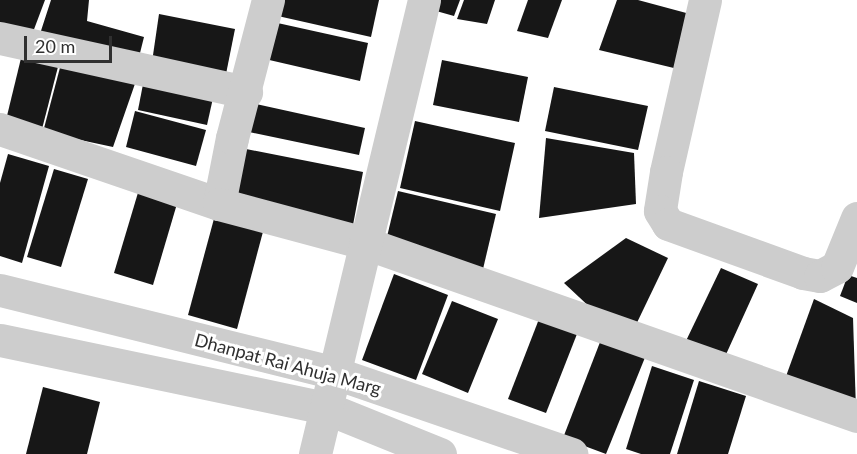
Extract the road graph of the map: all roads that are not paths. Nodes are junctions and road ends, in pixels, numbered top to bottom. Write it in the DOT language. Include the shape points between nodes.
graph roads {
  1 [pos="268,0"];
  2 [pos="424,0"];
  3 [pos="705,0"];
  4 [pos="0,38"];
  5 [pos="246,92"];
  6 [pos="0,129"];
  7 [pos="219,204"];
  8 [pos="857,218"];
  9 [pos="365,243"];
  10 [pos="0,290"];
  11 [pos="0,340"];
  12 [pos="335,373"];
  13 [pos="326,408"];
  14 [pos="857,417"];
  15 [pos="315,454"];
  16 [pos="440,454"];
  17 [pos="571,454"];
  1 -- 5 [label="street"];
  2 -- 9 [label="street"];
  3 -- 8 [label="street" via="666,172 660,211 668,224 820,276 837,267"];
  4 -- 5 [label="street"];
  5 -- 7 [label="street"];
  6 -- 7 [label="street"];
  7 -- 9 [label="street"];
  9 -- 12 [label="street"];
  9 -- 14 [label="street"];
  10 -- 12 [label="street, Dhanpat Rai Ahuja Marg"];
  11 -- 13 [label="street, Dhanpat Rai Ahuja Marg"];
  12 -- 13 [label="street"];
  12 -- 17 [label="street, Dhanpat Rai Ahuja Marg"];
  13 -- 15 [label="street"];
  13 -- 16 [label="street, Dhanpat Rai Ahuja Marg"];
}
